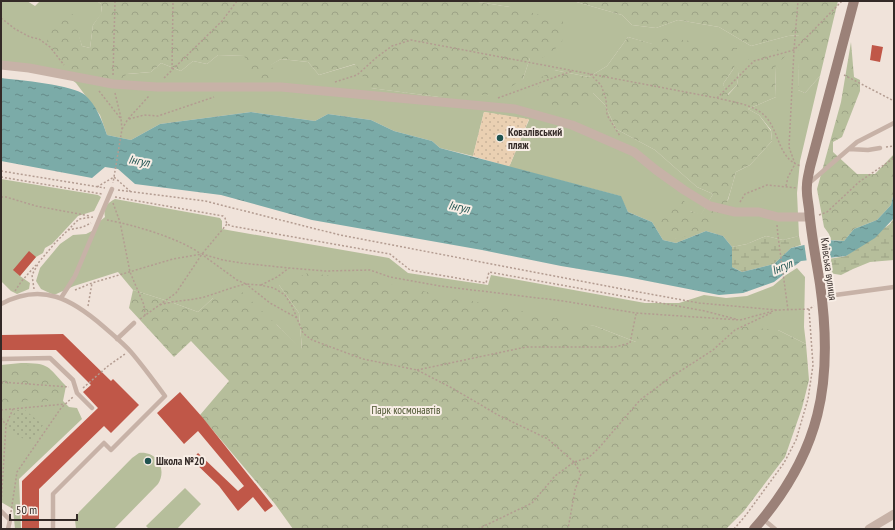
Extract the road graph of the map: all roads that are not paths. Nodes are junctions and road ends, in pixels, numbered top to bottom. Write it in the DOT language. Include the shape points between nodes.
graph roads {
  1 [pos="854,1"];
  2 [pos="1,65"];
  3 [pos="894,123"];
  4 [pos="880,148"];
  5 [pos="849,149"];
  6 [pos="807,185"];
  7 [pos="112,189"];
  8 [pos="810,218"];
  9 [pos="894,287"];
  10 [pos="61,298"];
  11 [pos="822,302"];
  12 [pos="1,304"];
  13 [pos="134,323"];
  14 [pos="117,339"];
  15 [pos="1,359"];
  16 [pos="92,408"];
  17 [pos="1,511"];
  18 [pos="894,514"];
  19 [pos="763,519"];
  20 [pos="8,529"];
  21 [pos="53,529"];
  22 [pos="754,529"];
  23 [pos="774,529"];
  24 [pos="869,529"];
  1 -- 6 [label="street, Київська вулиця"];
  2 -- 8 [label="street" via="113,84 157,87 281,87 515,109 572,125 634,152 710,206 735,212"];
  3 -- 5 [label="lane" via="857,142"];
  4 -- 5 [label="lane"];
  5 -- 6 [label="lane"];
  6 -- 8 [label="street, Київська вулиця"];
  7 -- 10 [label="lane" via="75,276"];
  8 -- 11 [label="street, Київська вулиця"];
  9 -- 11 [label="lane" via="828,296"];
  10 -- 12 [label="lane" via="34,294"];
  10 -- 14 [label="lane" via="87,312"];
  11 -- 19 [label="street, Київська вулиця" via="826,357 823,390 816,422 791,481"];
  13 -- 14 [label="lane"];
  14 -- 21 [label="lane" via="130,351 165,396 111,450 104,443 54,494"];
  15 -- 16 [label="lane" via="50,358 73,380 77,393"];
  17 -- 20 [label="lane" via="10,520"];
  18 -- 24 [label="street"];
  19 -- 22 [label="street, Київська вулиця"];
  19 -- 23 [label="lane"];
}
